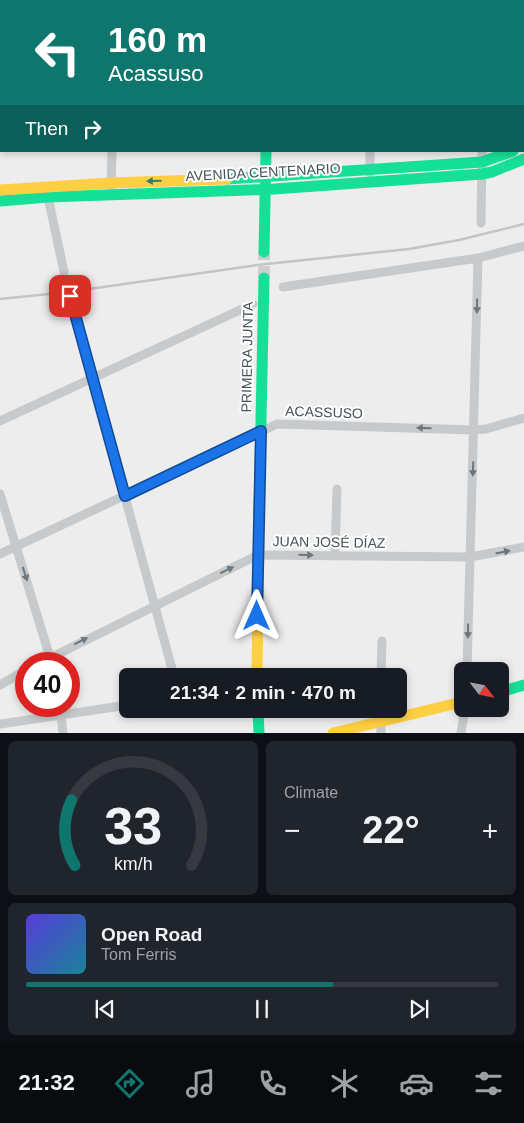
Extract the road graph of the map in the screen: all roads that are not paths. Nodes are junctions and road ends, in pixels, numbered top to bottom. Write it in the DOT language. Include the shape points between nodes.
graph roads {
  1 [pos="112,152"];
  2 [pos="266,152"];
  3 [pos="370,152"];
  4 [pos="510,152"];
  5 [pos="524,159"];
  6 [pos="482,163"];
  7 [pos="370,175"];
  8 [pos="266,177"];
  9 [pos="111,189"];
  10 [pos="266,189"];
  11 [pos="0,190"];
  12 [pos="48,197"];
  13 [pos="0,201"];
  14 [pos="481,223"];
  15 [pos="524,246"];
  16 [pos="264,252"];
  17 [pos="478,258"];
  18 [pos="64,272"];
  19 [pos="264,278"];
  20 [pos="283,287"];
  21 [pos="70,296"];
  22 [pos="252,304"];
  23 [pos="92,376"];
  24 [pos="524,418"];
  25 [pos="0,421"];
  26 [pos="474,430"];
  27 [pos="261,431"];
  28 [pos="336,489"];
  29 [pos="0,494"];
  30 [pos="125,496"];
  31 [pos="16,547"];
  32 [pos="524,548"];
  33 [pos="0,554"];
  34 [pos="258,555"];
  35 [pos="334,556"];
  36 [pos="470,557"];
  37 [pos="154,605"];
  38 [pos="382,641"];
  39 [pos="49,652"];
  40 [pos="67,652"];
  41 [pos="467,662"];
  42 [pos="172,668"];
  43 [pos="257,668"];
  44 [pos="381,668"];
  45 [pos="15,676"];
  46 [pos="0,685"];
  47 [pos="524,685"];
  48 [pos="509,689"];
  49 [pos="454,704"];
  50 [pos="119,706"];
  51 [pos="80,709"];
  52 [pos="33,717"];
  53 [pos="62,717"];
  54 [pos="258,718"];
  55 [pos="463,718"];
  56 [pos="381,721"];
  57 [pos="0,724"];
  58 [pos="64,733"];
  59 [pos="258,733"];
  60 [pos="333,733"];
  61 [pos="381,733"];
  62 [pos="461,733"];
  1 -- 9 [label="street"];
  2 -- 8 [label="main road"];
  3 -- 7 [label="street"];
  4 -- 6 [label="main road, AVENIDA CENTENARIO"];
  5 -- 6 [label="main road, AVENIDA CENTENARIO" via="492,172"];
  6 -- 7 [label="main road, AVENIDA CENTENARIO"];
  6 -- 14 [label="street"];
  7 -- 8 [label="main road, AVENIDA CENTENARIO"];
  7 -- 10 [label="main road, AVENIDA CENTENARIO"];
  8 -- 9 [label="main road, AVENIDA CENTENARIO, one-way"];
  8 -- 10 [label="main road"];
  9 -- 10 [label="main road, AVENIDA CENTENARIO"];
  9 -- 11 [label="main road, AVENIDA CENTENARIO"];
  9 -- 12 [label="main road, AVENIDA CENTENARIO"];
  10 -- 16 [label="main road"];
  12 -- 13 [label="main road, AVENIDA CENTENARIO"];
  12 -- 18 [label="street"];
  15 -- 17 [label="street"];
  17 -- 20 [label="street"];
  17 -- 26 [label="street, one-way"];
  19 -- 27 [label="main road, PRIMERA JUNTA"];
  21 -- 23 [label="street"];
  22 -- 23 [label="street"];
  23 -- 25 [label="street"];
  23 -- 30 [label="street"];
  24 -- 26 [label="street, ACASSUSO"];
  26 -- 27 [label="street, ACASSUSO, one-way" via="277,424"];
  26 -- 36 [label="street, one-way"];
  27 -- 30 [label="street, ACASSUSO"];
  27 -- 34 [label="main road, PRIMERA JUNTA"];
  28 -- 35 [label="street"];
  29 -- 31 [label="street"];
  30 -- 31 [label="street, ACASSUSO"];
  30 -- 37 [label="street"];
  31 -- 33 [label="street, ACASSUSO"];
  31 -- 39 [label="street, one-way"];
  36 -- 32 [label="street, JUAN JOSÉ DÍAZ, one-way"];
  34 -- 35 [label="street, JUAN JOSÉ DÍAZ, one-way"];
  37 -- 34 [label="street, JUAN JOSÉ DÍAZ, one-way"];
  34 -- 43 [label="main road, PRIMERA JUNTA"];
  35 -- 36 [label="street, JUAN JOSÉ DÍAZ"];
  36 -- 41 [label="street, one-way"];
  40 -- 37 [label="street, JUAN JOSÉ DÍAZ, one-way"];
  37 -- 42 [label="street"];
  38 -- 44 [label="street"];
  45 -- 46 [label="street"];
  47 -- 48 [label="main road"];
  49 -- 56 [label="main road"];
  50 -- 51 [label="street"];
  52 -- 57 [label="street"];
  53 -- 58 [label="street"];
  54 -- 59 [label="main road"];
  55 -- 62 [label="street"];
  56 -- 60 [label="main road"];
  56 -- 61 [label="street"];
}
